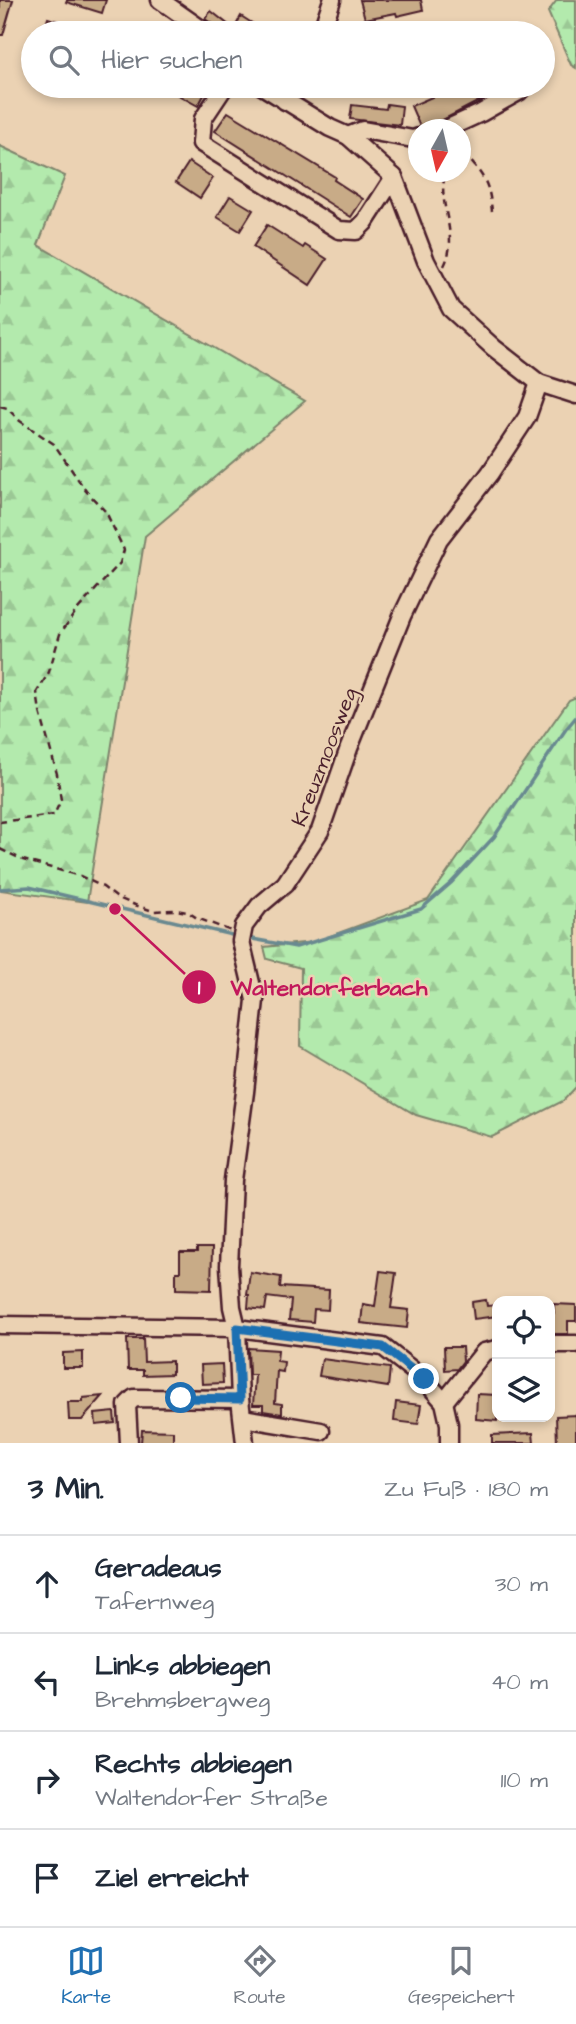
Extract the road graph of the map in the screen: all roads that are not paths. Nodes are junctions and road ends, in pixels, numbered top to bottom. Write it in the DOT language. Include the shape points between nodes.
graph roads {
  1 [pos="160,0"];
  2 [pos="332,0"];
  3 [pos="190,21"];
  4 [pos="325,21"];
  5 [pos="217,98"];
  6 [pos="280,98"];
  7 [pos="287,98"];
  8 [pos="508,98"];
  9 [pos="285,101"];
  10 [pos="468,119"];
  11 [pos="348,135"];
  12 [pos="408,138"];
  13 [pos="394,177"];
  14 [pos="539,383"];
  15 [pos="576,395"];
  16 [pos="0,1325"];
  17 [pos="237,1328"];
  18 [pos="555,1344"];
  19 [pos="576,1344"];
  20 [pos="492,1350"];
  21 [pos="240,1399"];
  22 [pos="444,1402"];
  23 [pos="243,1418"];
  24 [pos="321,1431"];
  25 [pos="129,1443"];
  26 [pos="245,1443"];
  27 [pos="449,1443"];
  1 -- 3 [label="street"];
  2 -- 4 [label="street"];
  5 -- 13 [label="street" via="204,119 201,143 339,230 356,231"];
  6 -- 9 [label="street"];
  7 -- 9 [label="street"];
  8 -- 10 [label="street"];
  9 -- 11 [label="street"];
  11 -- 12 [label="street" via="363,130"];
  11 -- 13 [label="street"];
  13 -- 14 [label="street" via="426,261 451,309"];
  14 -- 15 [label="street"];
  14 -- 17 [label="street, Kreuzmoosweg" via="527,417 439,539 402,616 320,831 285,884 244,926 241,941 255,1000 233,1180 229,1266"];
  16 -- 17 [label="street"];
  17 -- 21 [label="street"];
  17 -- 22 [label="street" via="383,1347 424,1379"];
  18 -- 19 [label="street"];
  20 -- 22 [label="street" via="484,1352"];
  21 -- 23 [label="street"];
  21 -- 25 [label="street" via="134,1398 127,1405"];
  22 -- 27 [label="street"];
  23 -- 24 [label="street"];
  23 -- 26 [label="street"];
}
